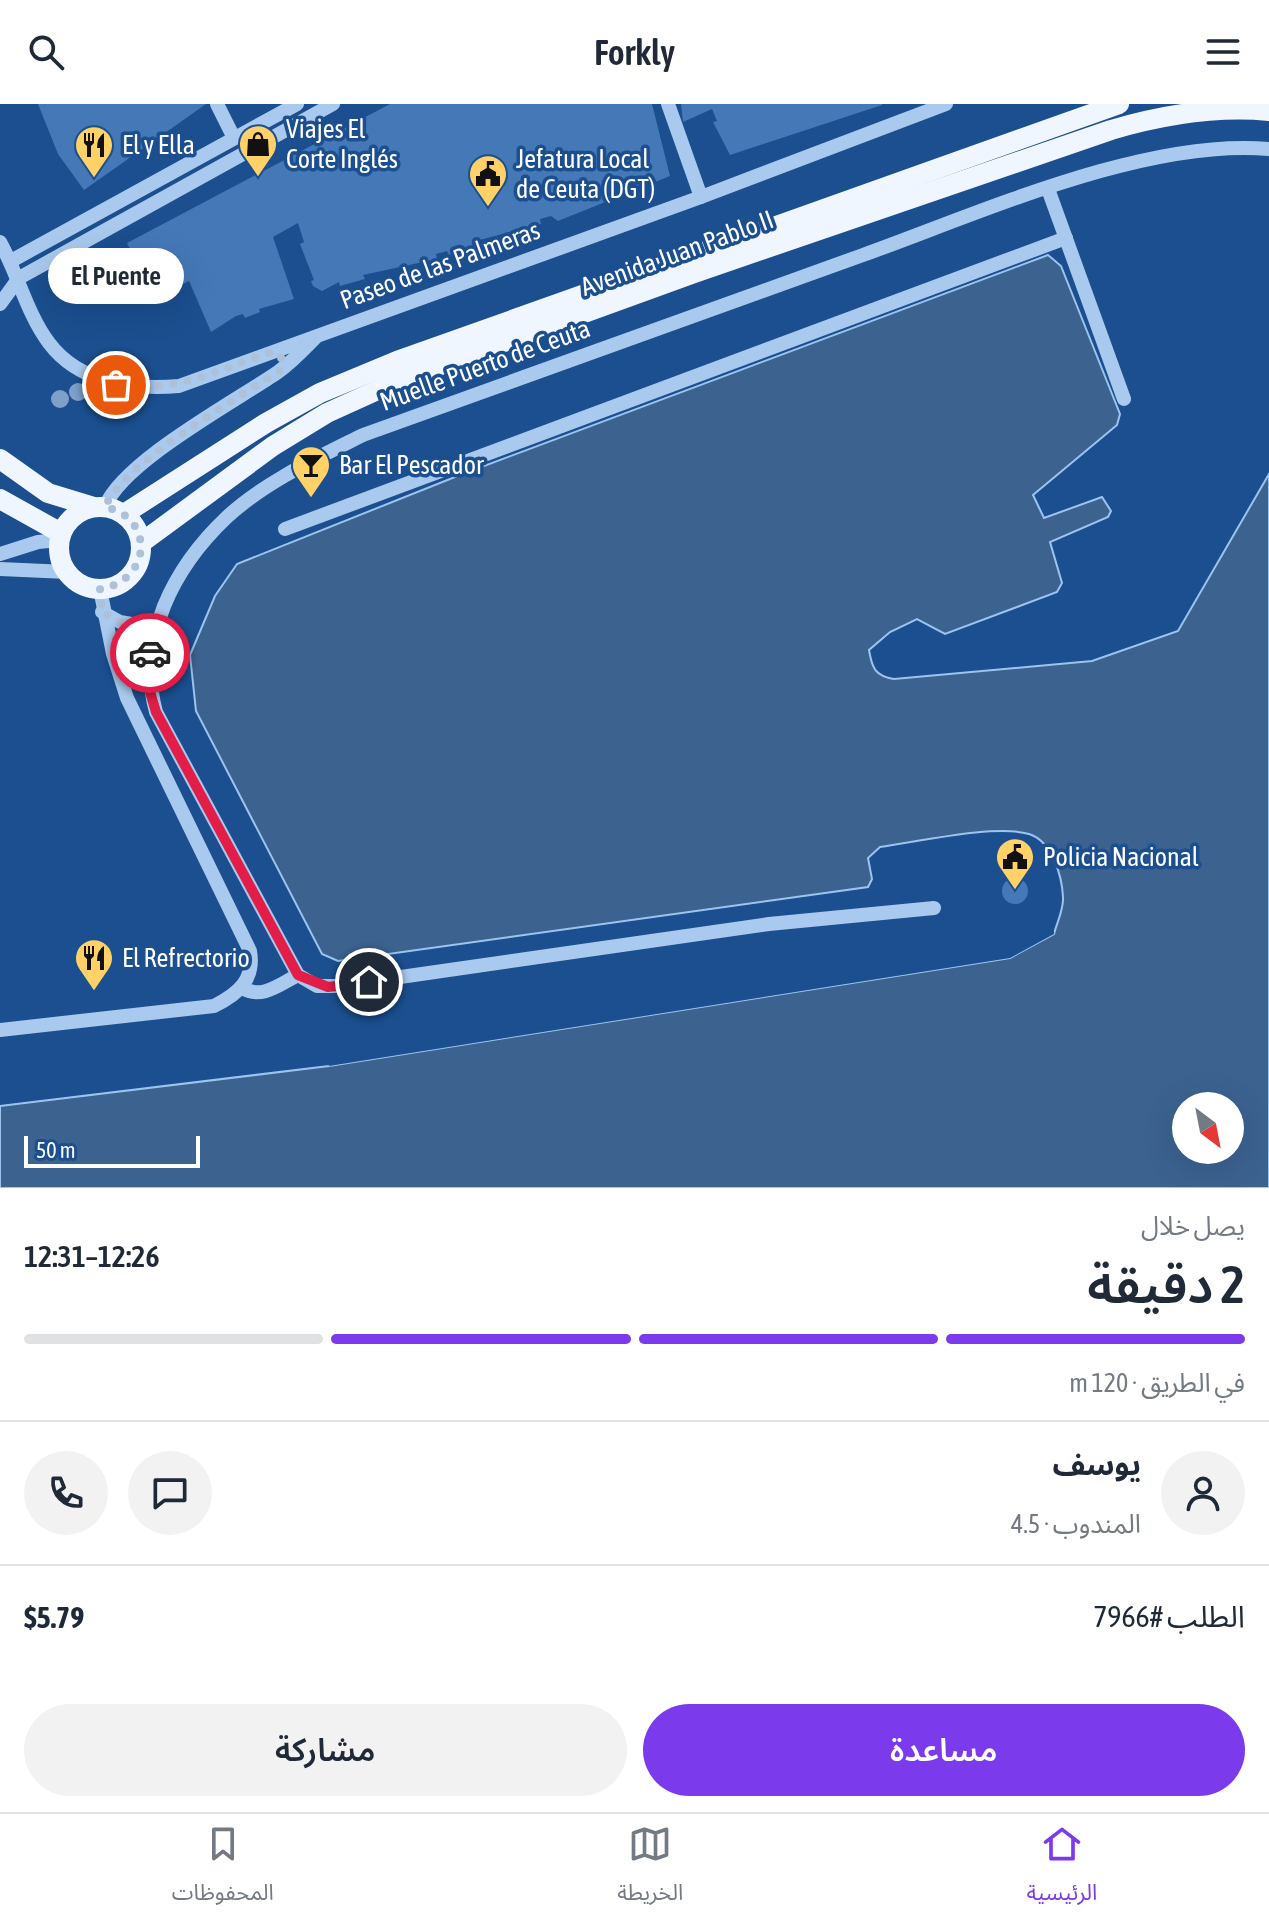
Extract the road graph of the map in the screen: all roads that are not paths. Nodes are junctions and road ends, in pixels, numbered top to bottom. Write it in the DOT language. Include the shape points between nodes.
graph roads {
  1 [pos="217,104"];
  2 [pos="297,104"];
  3 [pos="333,104"];
  4 [pos="668,104"];
  5 [pos="946,104"];
  6 [pos="1119,104"];
  7 [pos="1269,111"];
  8 [pos="234,138"];
  9 [pos="1269,149"];
  10 [pos="1048,189"];
  11 [pos="701,197"];
  12 [pos="1066,238"];
  13 [pos="0,242"];
  14 [pos="11,261"];
  15 [pos="19,278"];
  16 [pos="0,304"];
  17 [pos="0,315"];
  18 [pos="321,333"];
  19 [pos="266,353"];
  20 [pos="281,370"];
  21 [pos="1124,399"];
  22 [pos="0,459"];
  23 [pos="0,499"];
  24 [pos="99,507"];
  25 [pos="124,514"];
  26 [pos="285,529"];
  27 [pos="60,536"];
  28 [pos="141,543"];
  29 [pos="0,554"];
  30 [pos="67,572"];
  31 [pos="2,573"];
  32 [pos="100,589"];
  33 [pos="102,612"];
  34 [pos="154,628"];
  35 [pos="934,908"];
  36 [pos="298,975"];
  37 [pos="242,988"];
  38 [pos="0,1030"];
  1 -- 8 [label="street"];
  2 -- 8 [label="street"];
  3 -- 15 [label="street"];
  4 -- 11 [label="street"];
  5 -- 11 [label="street, Paseo de las Palmeras"];
  6 -- 25 [label="main road, Avenida Juan Pablo II" via="397,361 320,393 266,423"];
  7 -- 28 [label="main road, Avenida Juan Pablo II" via="1153,118 1111,130 402,379 327,413 273,446"];
  8 -- 14 [label="street"];
  9 -- 10 [label="street, Muelle Puerto de Ceuta" via="1172,152"];
  10 -- 12 [label="street"];
  10 -- 34 [label="street, Muelle Puerto de Ceuta" via="363,435 308,462 229,516 193,554"];
  11 -- 18 [label="street, Paseo de las Palmeras"];
  12 -- 21 [label="street"];
  12 -- 26 [label="street"];
  13 -- 14 [label="street, Paseo de las Palmeras"];
  14 -- 15 [label="street, Paseo de las Palmeras"];
  15 -- 16 [label="street"];
  15 -- 17 [label="street" via="14,300"];
  15 -- 19 [label="street, Paseo de las Palmeras" via="48,342 65,361 116,385 179,386"];
  18 -- 19 [label="street, Paseo de las Palmeras"];
  18 -- 20 [label="street"];
  19 -- 20 [label="street" via="277,353"];
  20 -- 24 [label="street" via="145,462"];
  22 -- 24 [label="main road" via="48,493"];
  23 -- 27 [label="main road"];
  24 -- 25 [label="main road"];
  24 -- 27 [label="main road" via="80,511"];
  25 -- 28 [label="main road"];
  27 -- 29 [label="street"];
  27 -- 30 [label="main road"];
  28 -- 32 [label="main road" via="135,569 114,587"];
  30 -- 31 [label="street"];
  30 -- 32 [label="main road" via="81,584"];
  32 -- 33 [label="street"];
  33 -- 34 [label="street" via="120,622"];
  33 -- 37 [label="street" via="127,698 250,951 251,969"];
  34 -- 36 [label="street, Muelle Puerto de Ceuta" via="148,685 156,712"];
  35 -- 36 [label="street" via="769,924 328,987"];
  36 -- 37 [label="street" via="266,992"];
  37 -- 38 [label="street" via="214,1006 180,1012"];
}
